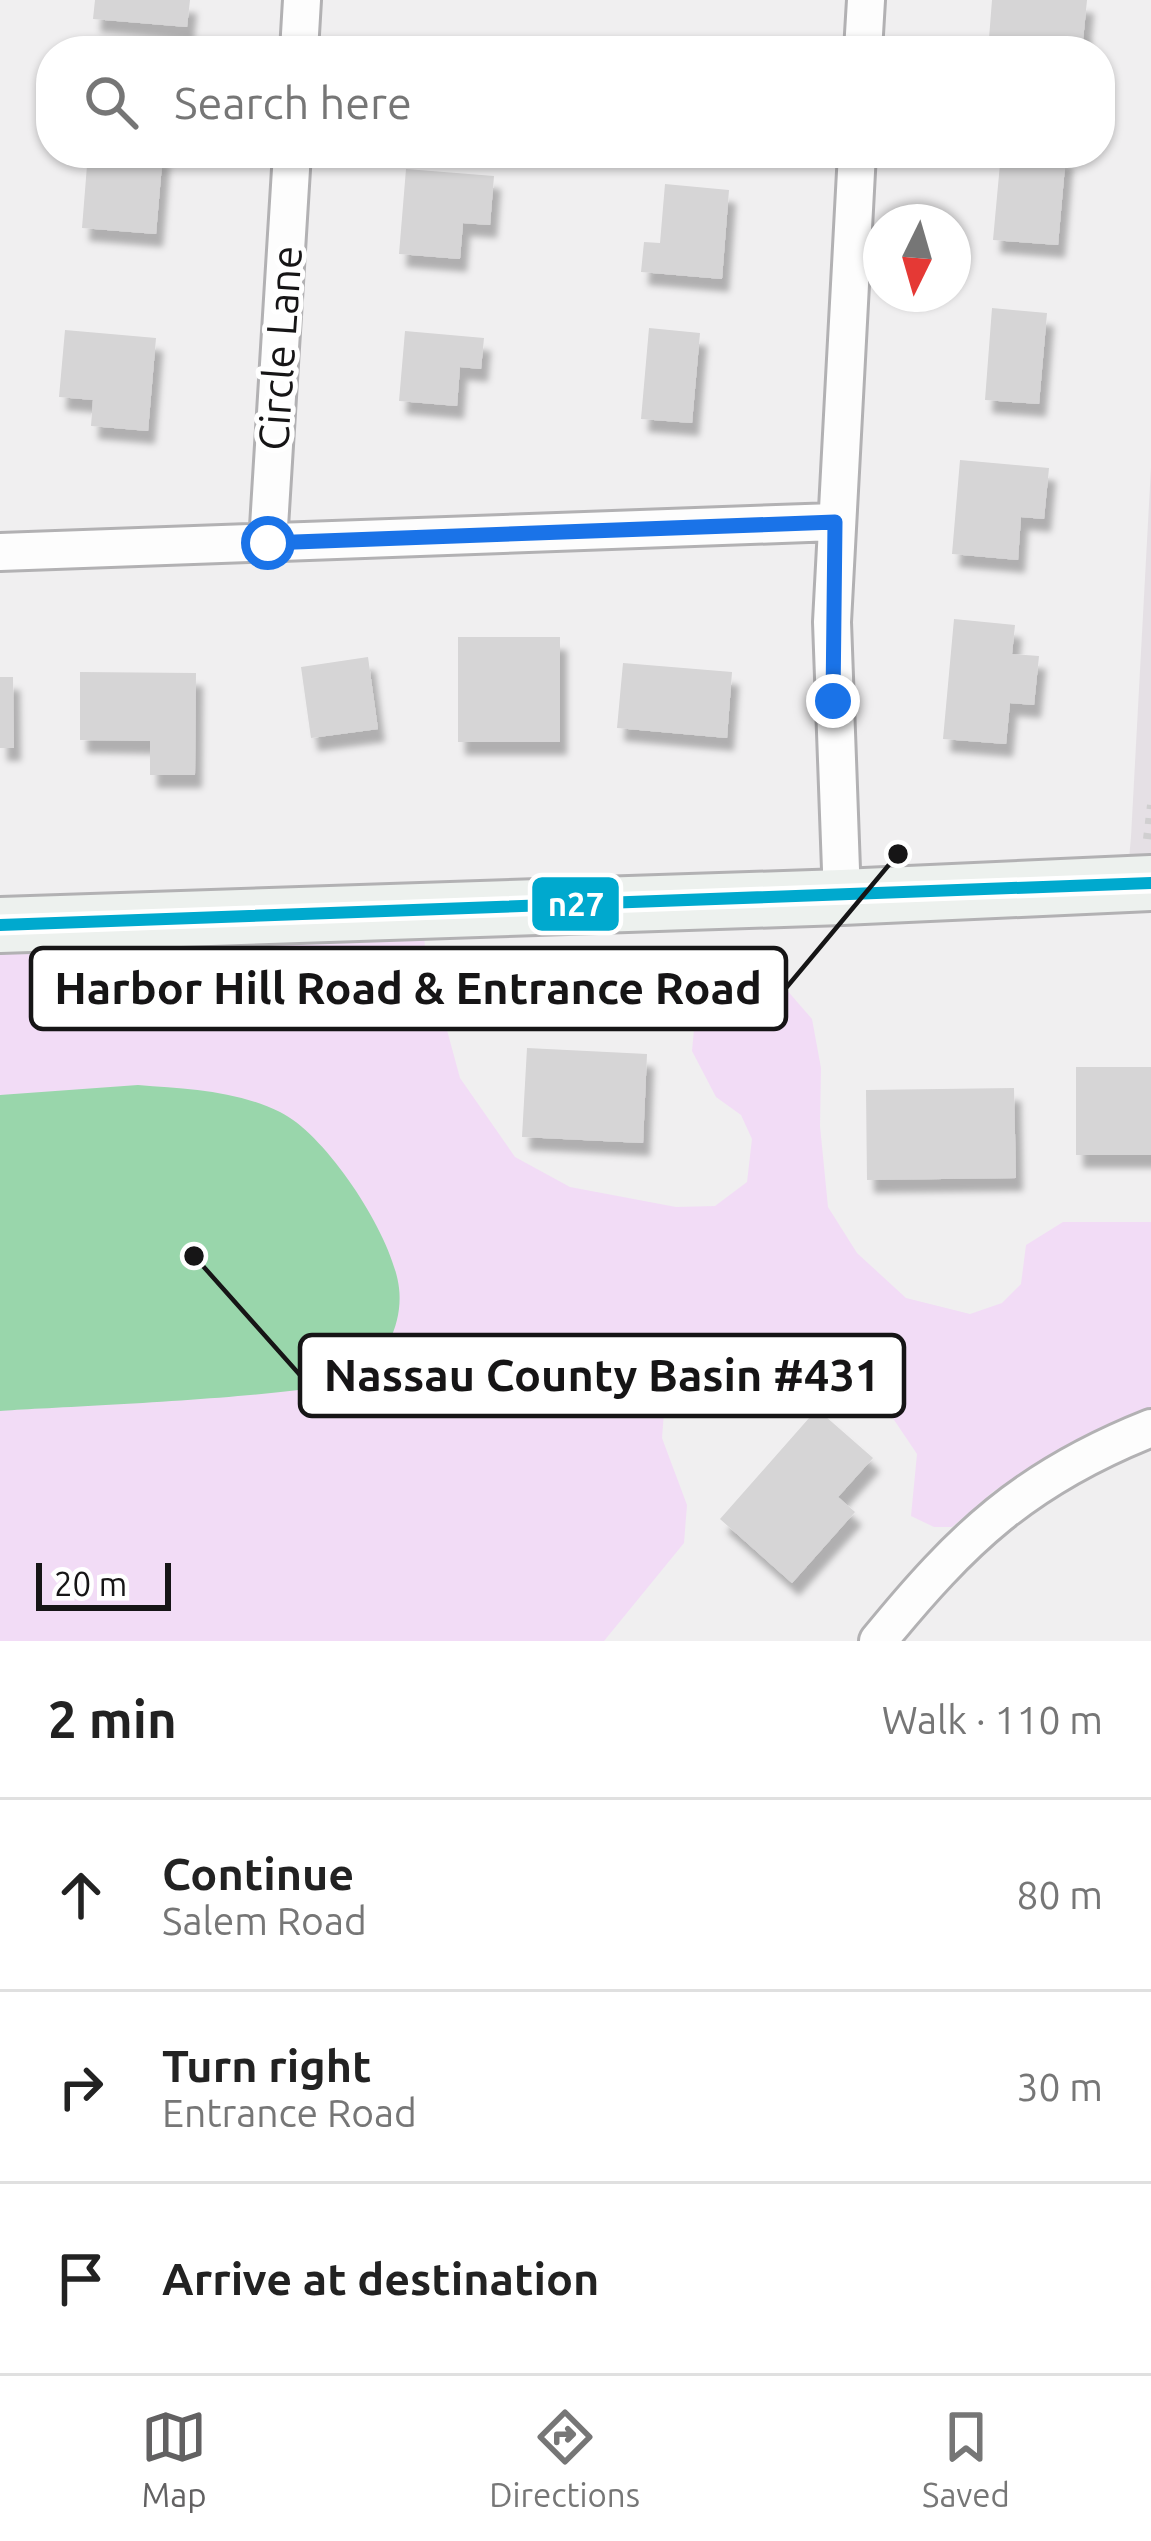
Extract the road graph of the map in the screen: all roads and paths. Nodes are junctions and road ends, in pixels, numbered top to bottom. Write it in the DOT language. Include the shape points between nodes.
graph roads {
  1 [pos="302,0"];
  2 [pos="866,0"];
  3 [pos="300,36"];
  4 [pos="864,36"];
  5 [pos="291,168"];
  6 [pos="856,168"];
  7 [pos="835,522"];
  8 [pos="268,543"];
  9 [pos="0,552"];
  10 [pos="1151,883"];
  11 [pos="842,897"];
  12 [pos="0,925"];
  13 [pos="1151,1428"];
  14 [pos="878,1641"];
  1 -- 3 [label="street"];
  2 -- 4 [label="street"];
  5 -- 8 [label="street, Circle Lane"];
  6 -- 7 [label="street"];
  7 -- 8 [label="street"];
  7 -- 11 [label="street"];
  8 -- 9 [label="street"];
  10 -- 11 [label="street"];
  11 -- 12 [label="street"];
  13 -- 14 [label="street" via="1015,1498 941,1564"];
}
